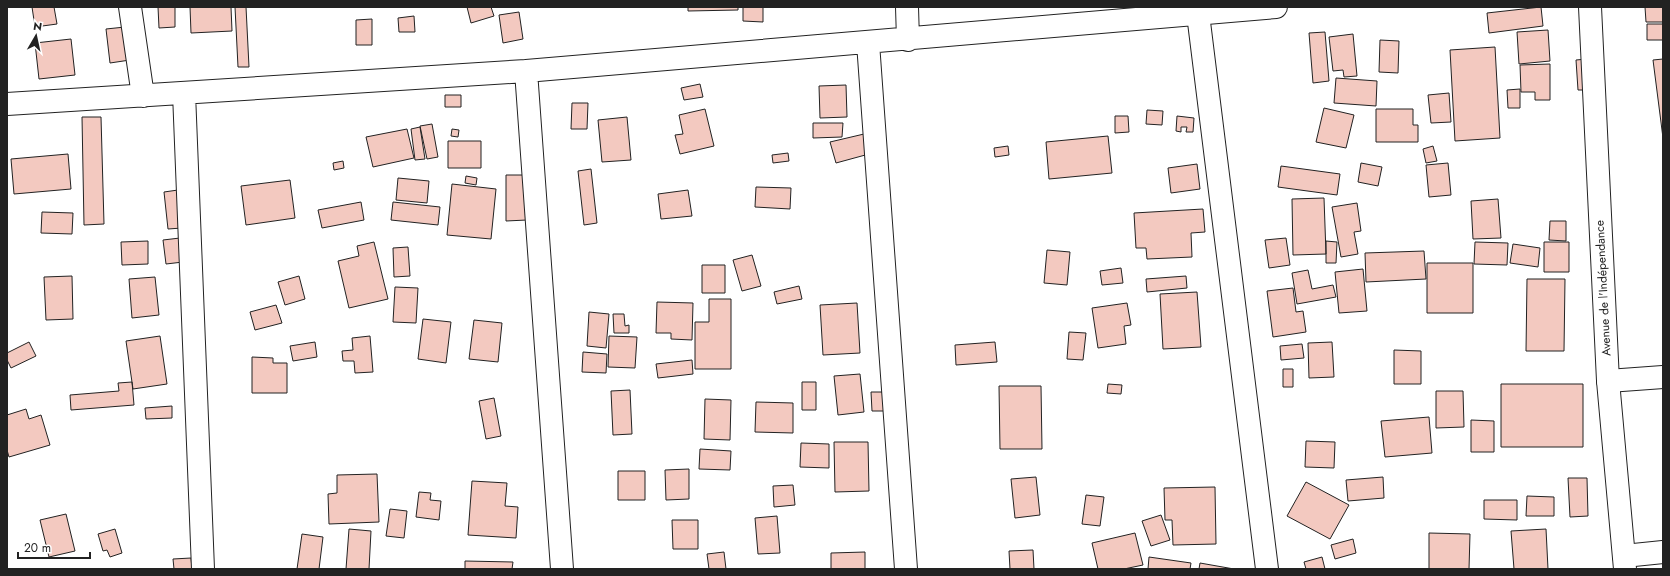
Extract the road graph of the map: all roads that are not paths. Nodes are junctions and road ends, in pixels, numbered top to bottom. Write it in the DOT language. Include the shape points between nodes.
graph roads {
  1 [pos="130,7"];
  2 [pos="907,7"];
  3 [pos="1276,7"];
  4 [pos="1590,7"];
  5 [pos="1198,14"];
  6 [pos="908,40"];
  7 [pos="868,43"];
  8 [pos="526,71"];
  9 [pos="184,93"];
  10 [pos="144,96"];
  11 [pos="7,104"];
  12 [pos="1663,377"];
  13 [pos="1608,381"];
  14 [pos="1663,552"];
  15 [pos="1625,563"];
  16 [pos="203,569"];
  17 [pos="562,569"];
  18 [pos="906,569"];
  19 [pos="1267,569"];
  1 -- 10 [label="street"];
  2 -- 6 [label="street"];
  3 -- 5 [label="street"];
  4 -- 13 [label="street, Avenue de l'Indépendance"];
  5 -- 6 [label="street"];
  5 -- 19 [label="street"];
  6 -- 7 [label="street"];
  7 -- 8 [label="street"];
  7 -- 18 [label="street"];
  8 -- 9 [label="street"];
  8 -- 17 [label="street"];
  9 -- 10 [label="street"];
  9 -- 16 [label="street"];
  10 -- 11 [label="street"];
  12 -- 13 [label="street"];
  13 -- 15 [label="street, Avenue de l'Indépendance"];
  14 -- 15 [label="street"];
}
